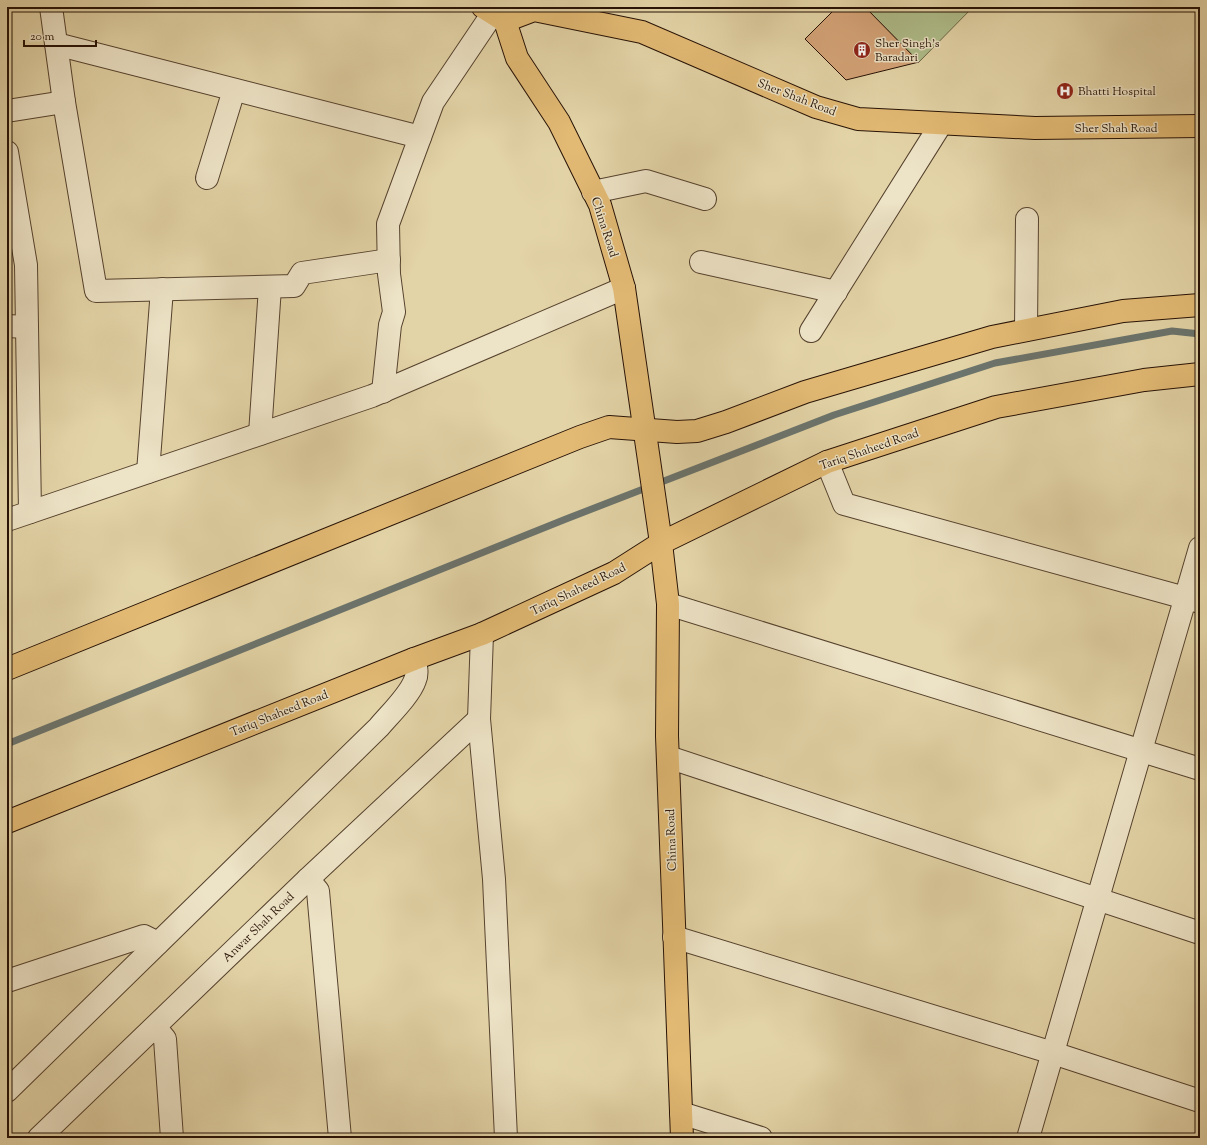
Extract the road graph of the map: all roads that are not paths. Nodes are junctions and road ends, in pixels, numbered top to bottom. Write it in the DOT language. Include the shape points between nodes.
graph roads {
  1 [pos="51,7"];
  2 [pos="535,8"];
  3 [pos="494,14"];
  4 [pos="56,44"];
  5 [pos="234,90"];
  6 [pos="64,102"];
  7 [pos="7,111"];
  8 [pos="941,124"];
  9 [pos="1200,126"];
  10 [pos="420,137"];
  11 [pos="7,152"];
  12 [pos="207,178"];
  13 [pos="593,192"];
  14 [pos="705,199"];
  15 [pos="1026,219"];
  16 [pos="389,260"];
  17 [pos="701,262"];
  18 [pos="270,287"];
  19 [pos="624,288"];
  20 [pos="162,290"];
  21 [pos="836,292"];
  22 [pos="1200,306"];
  23 [pos="17,326"];
  24 [pos="1026,330"];
  25 [pos="811,332"];
  26 [pos="1200,374"];
  27 [pos="383,392"];
  28 [pos="643,430"];
  29 [pos="260,434"];
  30 [pos="827,462"];
  31 [pos="148,472"];
  32 [pos="30,512"];
  33 [pos="7,520"];
  34 [pos="661,543"];
  35 [pos="1200,548"];
  36 [pos="1193,599"];
  37 [pos="668,604"];
  38 [pos="482,634"];
  39 [pos="414,659"];
  40 [pos="7,669"];
  41 [pos="479,719"];
  42 [pos="1141,751"];
  43 [pos="668,757"];
  44 [pos="1200,769"];
  45 [pos="7,822"];
  46 [pos="308,879"];
  47 [pos="1098,898"];
  48 [pos="1200,932"];
  49 [pos="674,937"];
  50 [pos="158,943"];
  51 [pos="7,981"];
  52 [pos="155,1027"];
  53 [pos="1053,1053"];
  54 [pos="7,1091"];
  55 [pos="1200,1101"];
  56 [pos="681,1114"];
  57 [pos="40,1138"];
  58 [pos="172,1138"];
  59 [pos="340,1138"];
  60 [pos="506,1138"];
  61 [pos="682,1138"];
  62 [pos="761,1138"];
  63 [pos="1028,1138"];
  1 -- 4 [label="street"];
  2 -- 3 [label="main road, Sher Shah Road"];
  2 -- 8 [label="main road, Sher Shah Road" via="642,32 816,107 851,117 902,123"];
  3 -- 10 [label="street" via="433,102"];
  3 -- 13 [label="main road, China Road" via="517,58 559,122"];
  4 -- 5 [label="street"];
  4 -- 6 [label="street"];
  5 -- 10 [label="street"];
  5 -- 12 [label="street"];
  6 -- 7 [label="street"];
  6 -- 20 [label="street" via="96,291"];
  8 -- 9 [label="main road, Sher Shah Road" via="1035,128"];
  8 -- 21 [label="street"];
  10 -- 16 [label="street" via="388,224"];
  11 -- 23 [label="street" via="26,265"];
  13 -- 14 [label="street" via="646,181"];
  13 -- 19 [label="main road, China Road" via="600,205"];
  15 -- 24 [label="street"];
  16 -- 18 [label="street" via="302,272 294,286"];
  16 -- 27 [label="street" via="394,312 390,325"];
  17 -- 21 [label="street"];
  18 -- 20 [label="street"];
  18 -- 29 [label="street"];
  19 -- 27 [label="street"];
  19 -- 28 [label="main road, China Road"];
  20 -- 31 [label="street"];
  21 -- 25 [label="street"];
  22 -- 24 [label="main road" via="1123,311"];
  23 -- 32 [label="street"];
  24 -- 28 [label="main road" via="992,337 805,392 726,422 697,430"];
  26 -- 30 [label="main road, Tariq Shaheed Road" via="1144,380 996,407"];
  27 -- 29 [label="street"];
  28 -- 34 [label="main road, China Road"];
  28 -- 40 [label="main road" via="609,427 580,437"];
  29 -- 31 [label="street"];
  30 -- 34 [label="main road, Tariq Shaheed Road"];
  30 -- 36 [label="street" via="844,504"];
  31 -- 32 [label="street"];
  32 -- 33 [label="street"];
  34 -- 37 [label="main road, China Road"];
  34 -- 38 [label="main road, Tariq Shaheed Road" via="614,573"];
  35 -- 36 [label="street"];
  36 -- 42 [label="street"];
  37 -- 42 [label="street"];
  37 -- 43 [label="main road, China Road"];
  38 -- 39 [label="main road, Tariq Shaheed Road"];
  38 -- 41 [label="street"];
  39 -- 45 [label="main road, Tariq Shaheed Road"];
  39 -- 50 [label="street" via="415,680 379,727"];
  41 -- 46 [label="street, Anwar Shah Road"];
  41 -- 60 [label="street" via="494,879"];
  42 -- 44 [label="street"];
  42 -- 47 [label="street"];
  43 -- 47 [label="street"];
  43 -- 49 [label="main road, China Road"];
  46 -- 52 [label="street, Anwar Shah Road"];
  46 -- 59 [label="street" via="318,891"];
  47 -- 48 [label="street"];
  47 -- 53 [label="street"];
  49 -- 53 [label="street"];
  49 -- 56 [label="main road, China Road"];
  50 -- 51 [label="street" via="144,936"];
  50 -- 54 [label="street"];
  52 -- 57 [label="street, Anwar Shah Road"];
  52 -- 58 [label="street" via="165,1038"];
  53 -- 55 [label="street"];
  53 -- 63 [label="street"];
  56 -- 61 [label="main road, China Road"];
  56 -- 62 [label="street"];
}
